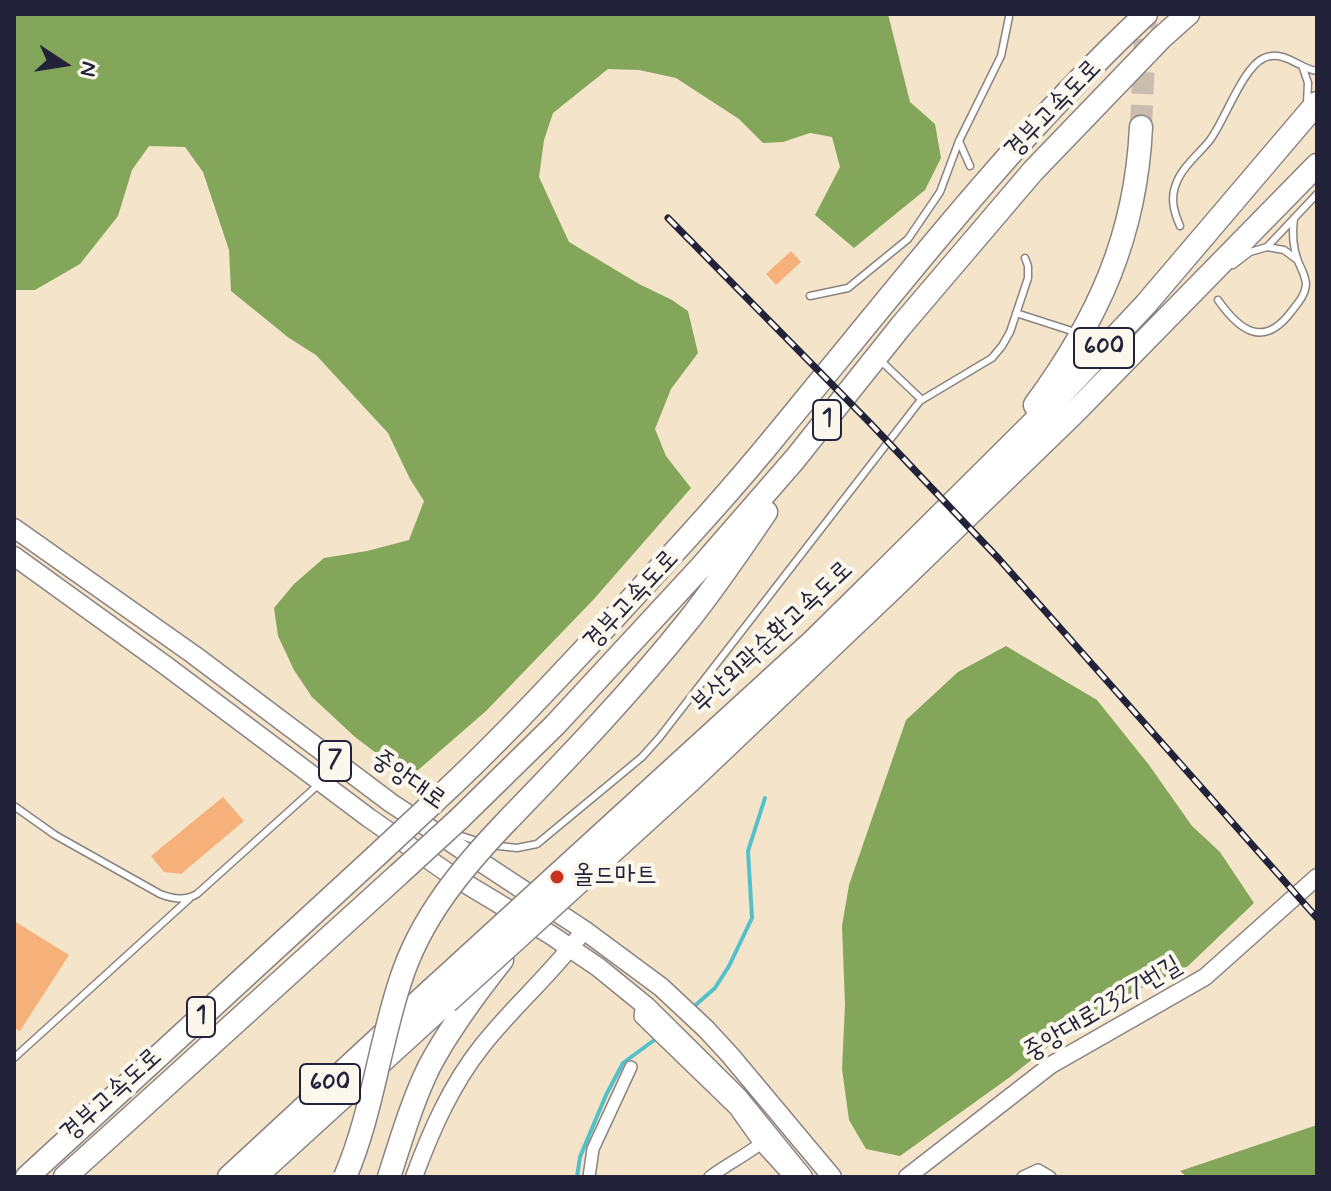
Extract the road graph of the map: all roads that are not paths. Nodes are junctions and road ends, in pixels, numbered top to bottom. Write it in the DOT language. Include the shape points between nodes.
graph roads {
  1 [pos="1146,14"];
  2 [pos="1188,14"];
  3 [pos="1009,17"];
  4 [pos="1303,68"];
  5 [pos="1317,71"];
  6 [pos="1317,103"];
  7 [pos="1299,125"];
  8 [pos="1141,127"];
  9 [pos="959,141"];
  10 [pos="1317,165"];
  11 [pos="970,166"];
  12 [pos="1317,194"];
  13 [pos="1294,218"];
  14 [pos="1180,226"];
  15 [pos="1267,247"];
  16 [pos="1025,258"];
  17 [pos="1298,262"];
  18 [pos="810,296"];
  19 [pos="1218,300"];
  20 [pos="1177,309"];
  21 [pos="1016,313"];
  22 [pos="1082,334"];
  23 [pos="877,356"];
  24 [pos="922,400"];
  25 [pos="830,416"];
  26 [pos="979,478"];
  27 [pos="14,528"];
  28 [pos="14,556"];
  29 [pos="885,584"];
  30 [pos="340,765"];
  31 [pos="322,781"];
  32 [pos="14,806"];
  33 [pos="423,824"];
  34 [pos="1317,877"];
  35 [pos="192,897"];
  36 [pos="584,930"];
  37 [pos="571,948"];
  38 [pos="447,1001"];
  39 [pos="684,1051"];
  40 [pos="14,1058"];
  41 [pos="631,1067"];
  42 [pos="265,1144"];
  43 [pos="760,1144"];
  44 [pos="27,1177"];
  45 [pos="65,1177"];
  46 [pos="222,1177"];
  47 [pos="229,1177"];
  48 [pos="255,1177"];
  49 [pos="345,1177"];
  50 [pos="389,1177"];
  51 [pos="414,1177"];
  52 [pos="589,1177"];
  53 [pos="710,1177"];
  54 [pos="790,1177"];
  55 [pos="803,1177"];
  56 [pos="832,1177"];
  57 [pos="907,1177"];
  58 [pos="1023,1177"];
  59 [pos="1050,1177"];
  1 -- 44 [label="highway, 경부고속도로 / 1, bridge" via="1025,138 684,542 494,745"];
  2 -- 23 [label="highway, 경부고속도로 / 1" via="1033,171"];
  3 -- 9 [label="lane" via="1001,56"];
  4 -- 5 [label="lane"];
  4 -- 7 [label="lane" via="1308,95"];
  4 -- 14 [label="lane" via="1270,56 1250,71 1221,124 1177,179 1172,197"];
  6 -- 7 [label="highway, 부산외곽순환고속도로 / 600"];
  7 -- 26 [label="highway, 부산외곽순환고속도로 / 600" via="1146,304"];
  8 -- 22 [label="highway" via="1126,230"];
  9 -- 11 [label="lane"];
  9 -- 18 [label="lane" via="940,192 908,239 848,288"];
  10 -- 20 [label="highway, 부산외곽순환고속도로 / 600"];
  12 -- 13 [label="lane"];
  13 -- 15 [label="lane"];
  13 -- 17 [label="lane"];
  15 -- 17 [label="lane" via="1288,251"];
  15 -- 20 [label="lane" via="1250,252"];
  16 -- 21 [label="lane" via="1028,278"];
  17 -- 19 [label="lane" via="1304,294 1286,319 1270,330 1244,328"];
  20 -- 29 [label="highway, 부산외곽순환고속도로 / 600" via="1074,413"];
  21 -- 22 [label="lane"];
  21 -- 24 [label="lane" via="992,358"];
  22 -- 26 [label="highway"];
  23 -- 24 [label="lane"];
  23 -- 25 [label="highway, 경부고속도로 / 1"];
  24 -- 33 [label="lane" via="642,757 543,840 527,847 495,846"];
  25 -- 45 [label="highway, 경부고속도로 / 1, bridge" via="555,725 459,819"];
  25 -- 49 [label="highway, bridge" via="690,619 606,717 467,863 435,908 400,980"];
  26 -- 29 [label="highway, 부산외곽순환고속도로 / 600"];
  27 -- 30 [label="main road, 중앙대로 / 7"];
  28 -- 31 [label="main road, 중앙대로 / 7"];
  29 -- 38 [label="highway, 부산외곽순환고속도로 / 600, bridge" via="702,770"];
  29 -- 38 [label="highway, 부산외곽순환고속도로 / 600, bridge" via="813,641"];
  30 -- 31 [label="lane"];
  30 -- 33 [label="main road, 중앙대로 / 7"];
  31 -- 35 [label="lane"];
  31 -- 37 [label="main road, 중앙대로 / 7" via="448,873"];
  32 -- 35 [label="lane" via="160,894"];
  33 -- 36 [label="main road, 중앙대로 / 7"];
  34 -- 57 [label="street, 중앙대로2327번길" via="1205,977 1051,1065"];
  35 -- 40 [label="lane"];
  36 -- 37 [label="street"];
  36 -- 56 [label="main road, 중앙대로 / 7" via="661,987 706,1029"];
  37 -- 39 [label="main road, 중앙대로 / 7" via="598,967"];
  37 -- 51 [label="street" via="481,1046 447,1099"];
  38 -- 42 [label="highway, 부산외곽순환고속도로 / 600"];
  38 -- 48 [label="highway, 부산외곽순환고속도로 / 600"];
  38 -- 50 [label="highway" via="438,1050"];
  39 -- 43 [label="street"];
  39 -- 55 [label="main road, 7" via="738,1097"];
  41 -- 52 [label="street" via="593,1149"];
  42 -- 46 [label="highway"];
  42 -- 47 [label="highway, 부산외곽순환고속도로 / 600"];
  43 -- 53 [label="street"];
  43 -- 54 [label="street"];
  58 -- 59 [label="street" via="1038,1170"];
}
